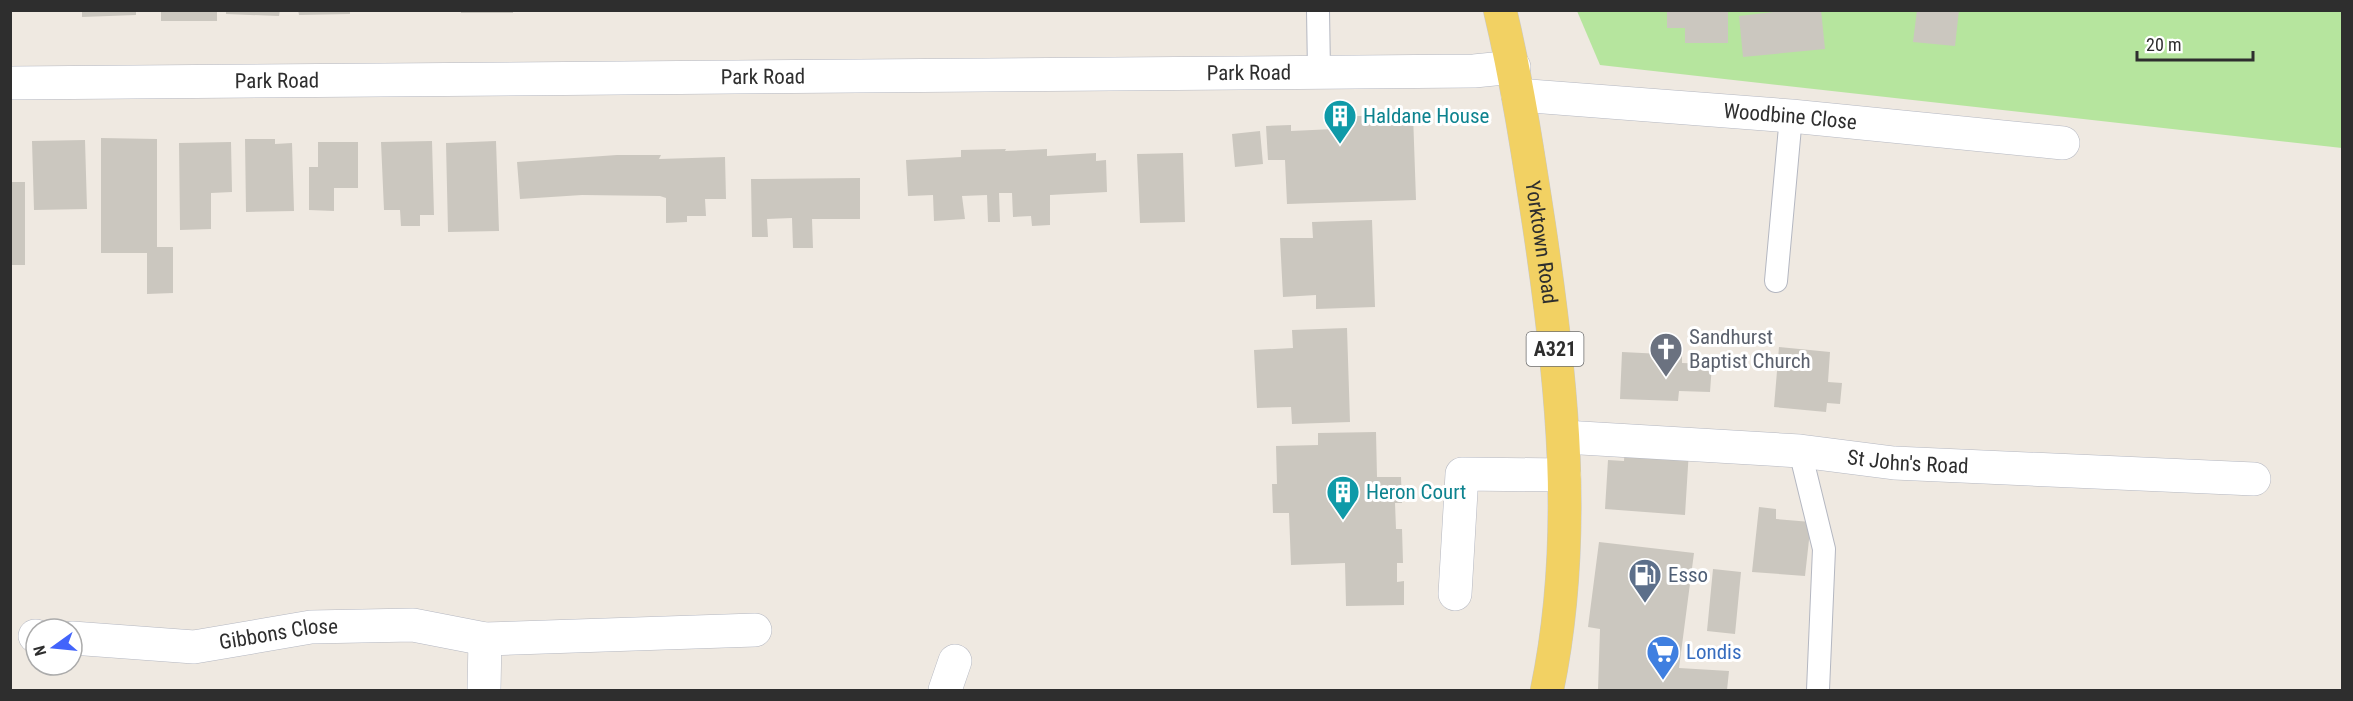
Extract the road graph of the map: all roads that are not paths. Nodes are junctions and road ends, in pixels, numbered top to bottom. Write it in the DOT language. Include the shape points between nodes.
graph roads {
  1 [pos="1318,10"];
  2 [pos="1500,10"];
  3 [pos="1319,72"];
  4 [pos="1516,81"];
  5 [pos="10,83"];
  6 [pos="1791,116"];
  7 [pos="2063,143"];
  8 [pos="1776,281"];
  9 [pos="1564,438"];
  10 [pos="1800,451"];
  11 [pos="1564,476"];
  12 [pos="2254,479"];
  13 [pos="1455,594"];
  14 [pos="755,630"];
  15 [pos="84,639"];
  16 [pos="485,639"];
  17 [pos="484,690"];
  18 [pos="1547,690"];
  19 [pos="1818,690"];
  1 -- 3 [label="lane"];
  2 -- 4 [label="main road, Yorktown Road / A321"];
  3 -- 4 [label="street, Park Road" via="1474,71"];
  3 -- 5 [label="street, Park Road"];
  4 -- 6 [label="street, Woodbine Close"];
  4 -- 9 [label="main road, Yorktown Road / A321" via="1549,296"];
  6 -- 7 [label="street, Woodbine Close"];
  6 -- 8 [label="lane"];
  9 -- 10 [label="street, St John's Road"];
  9 -- 11 [label="main road, Yorktown Road / A321"];
  10 -- 12 [label="street, St John's Road" via="1894,463"];
  10 -- 19 [label="lane" via="1824,549"];
  11 -- 13 [label="street" via="1462,474"];
  11 -- 18 [label="main road, Yorktown Road / A321" via="1560,599"];
  14 -- 16 [label="street, Gibbons Close"];
  15 -- 16 [label="street, Gibbons Close" via="194,647 311,627 413,625"];
  16 -- 17 [label="street"];
}
